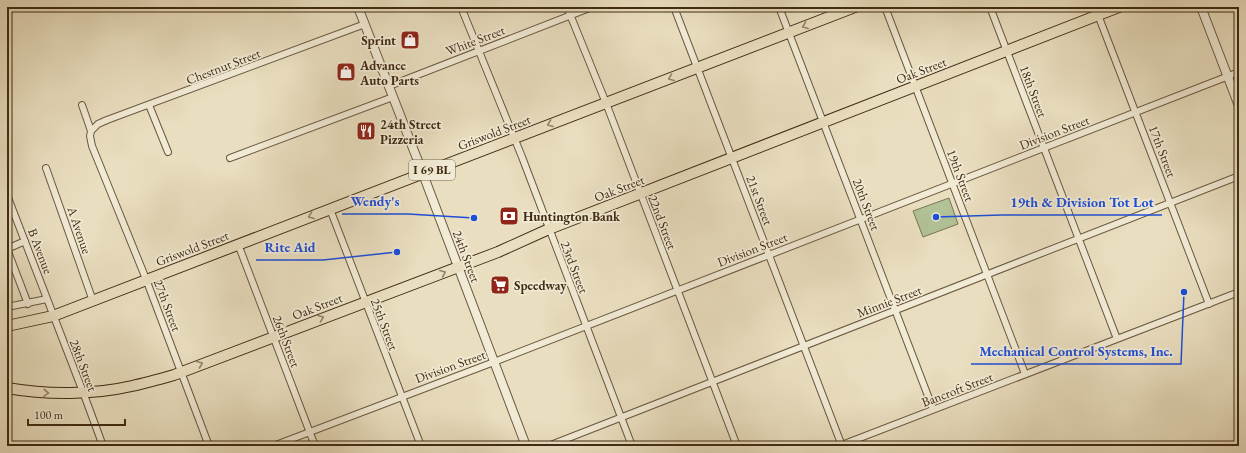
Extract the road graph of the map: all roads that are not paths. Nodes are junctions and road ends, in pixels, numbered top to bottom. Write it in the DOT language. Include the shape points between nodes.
graph roads {
  1 [pos="358,7"];
  2 [pos="461,7"];
  3 [pos="567,7"];
  4 [pos="592,7"];
  5 [pos="674,7"];
  6 [pos="779,7"];
  7 [pos="855,7"];
  8 [pos="885,7"];
  9 [pos="990,7"];
  10 [pos="1119,7"];
  11 [pos="1200,7"];
  12 [pos="1097,11"];
  13 [pos="571,15"];
  14 [pos="365,24"];
  15 [pos="789,32"];
  16 [pos="1007,50"];
  17 [pos="479,51"];
  18 [pos="698,68"];
  19 [pos="1239,72"];
  20 [pos="1227,76"];
  21 [pos="389,86"];
  22 [pos="915,87"];
  23 [pos="393,97"];
  24 [pos="606,103"];
  25 [pos="82,105"];
  26 [pos="149,105"];
  27 [pos="1239,106"];
  28 [pos="1136,112"];
  29 [pos="824,122"];
  30 [pos="91,131"];
  31 [pos="514,138"];
  32 [pos="1044,148"];
  33 [pos="168,152"];
  34 [pos="732,157"];
  35 [pos="230,158"];
  36 [pos="46,168"];
  37 [pos="423,174"];
  38 [pos="1239,176"];
  39 [pos="953,184"];
  40 [pos="640,193"];
  41 [pos="7,195"];
  42 [pos="1170,202"];
  43 [pos="330,209"];
  44 [pos="861,218"];
  45 [pos="549,229"];
  46 [pos="1079,239"];
  47 [pos="25,241"];
  48 [pos="238,244"];
  49 [pos="7,249"];
  50 [pos="768,255"];
  51 [pos="458,267"];
  52 [pos="987,274"];
  53 [pos="146,279"];
  54 [pos="677,290"];
  55 [pos="1239,292"];
  56 [pos="47,299"];
  57 [pos="93,300"];
  58 [pos="365,302"];
  59 [pos="28,304"];
  60 [pos="1209,304"];
  61 [pos="7,308"];
  62 [pos="896,310"];
  63 [pos="53,316"];
  64 [pos="7,326"];
  65 [pos="585,326"];
  66 [pos="273,336"];
  67 [pos="1117,339"];
  68 [pos="804,346"];
  69 [pos="494,362"];
  70 [pos="181,372"];
  71 [pos="1025,374"];
  72 [pos="712,382"];
  73 [pos="7,388"];
  74 [pos="83,392"];
  75 [pos="402,396"];
  76 [pos="933,409"];
  77 [pos="621,417"];
  78 [pos="310,431"];
  79 [pos="102,446"];
  80 [pos="209,446"];
  81 [pos="273,446"];
  82 [pos="315,446"];
  83 [pos="421,446"];
  84 [pos="526,446"];
  85 [pos="548,446"];
  86 [pos="632,446"];
  87 [pos="737,446"];
  88 [pos="841,446"];
  1 -- 14 [label="street, 24th Street"];
  2 -- 17 [label="street, 23rd Street"];
  3 -- 13 [label="street, 22nd Street"];
  4 -- 13 [label="street, White Street"];
  5 -- 18 [label="street, 21st Street"];
  6 -- 15 [label="street, 20th Street"];
  7 -- 15 [label="main road, Griswold Street / I 69 BL, one-way"];
  8 -- 22 [label="street, 19th Street"];
  9 -- 16 [label="street, 18th Street"];
  10 -- 12 [label="main road, Oak Street"];
  11 -- 20 [label="street"];
  12 -- 16 [label="main road, Oak Street"];
  12 -- 28 [label="street, 17th Street"];
  13 -- 17 [label="street, White Street"];
  13 -- 24 [label="street, 22nd Street"];
  14 -- 21 [label="street, 24th Street"];
  14 -- 26 [label="street, Chestnut Street"];
  15 -- 18 [label="main road, Griswold Street / I 69 BL"];
  15 -- 29 [label="street, 20th Street"];
  16 -- 22 [label="main road, Oak Street"];
  16 -- 32 [label="street, 18th Street"];
  17 -- 21 [label="street, White Street"];
  17 -- 31 [label="street, 23rd Street"];
  18 -- 24 [label="main road, Griswold Street / I 69 BL, one-way"];
  18 -- 34 [label="street, 21st Street"];
  19 -- 20 [label="street, Division Street"];
  20 -- 27 [label="street"];
  20 -- 28 [label="street, Division Street"];
  21 -- 23 [label="street, 24th Street"];
  22 -- 29 [label="main road, Oak Street"];
  22 -- 39 [label="street, 19th Street"];
  23 -- 35 [label="street"];
  23 -- 37 [label="street, 24th Street"];
  24 -- 31 [label="main road, Griswold Street / I 69 BL, one-way"];
  24 -- 40 [label="street, 22nd Street"];
  25 -- 30 [label="street, 27th Street"];
  26 -- 30 [label="street, Chestnut Street" via="98,124"];
  26 -- 33 [label="street"];
  28 -- 32 [label="street, Division Street"];
  28 -- 42 [label="street, 17th Street"];
  29 -- 34 [label="main road, Oak Street"];
  29 -- 44 [label="street, 20th Street"];
  30 -- 53 [label="street, 27th Street" via="92,146"];
  31 -- 37 [label="main road, Griswold Street / I 69 BL"];
  31 -- 45 [label="street, 23rd Street"];
  32 -- 39 [label="street, Division Street"];
  32 -- 46 [label="street, 18th Street"];
  34 -- 40 [label="main road, Oak Street"];
  34 -- 50 [label="street, 21st Street"];
  36 -- 57 [label="street, A Avenue"];
  37 -- 43 [label="main road, Griswold Street / I 69 BL"];
  37 -- 51 [label="street, 24th Street"];
  38 -- 42 [label="street, Minnie Street"];
  39 -- 44 [label="street, Division Street"];
  39 -- 52 [label="street, 19th Street"];
  40 -- 45 [label="main road, Oak Street"];
  40 -- 54 [label="street, 22nd Street"];
  41 -- 47 [label="street, B Avenue"];
  42 -- 46 [label="street, Minnie Street"];
  42 -- 60 [label="street, 17th Street"];
  43 -- 48 [label="main road, Griswold Street / I 69 BL, one-way"];
  43 -- 58 [label="street, 25th Street"];
  44 -- 50 [label="street, Division Street"];
  44 -- 62 [label="street, 20th Street"];
  45 -- 51 [label="main road, Oak Street"];
  45 -- 65 [label="street, 23rd Street"];
  46 -- 52 [label="street, Minnie Street"];
  46 -- 67 [label="street, 18th Street"];
  47 -- 49 [label="street"];
  47 -- 56 [label="street, B Avenue"];
  48 -- 53 [label="main road, Griswold Street / I 69 BL"];
  48 -- 66 [label="street, 26th Street"];
  49 -- 59 [label="street"];
  50 -- 54 [label="street, Division Street"];
  50 -- 68 [label="street, 21st Street"];
  58 -- 51 [label="main road, Oak Street, one-way"];
  51 -- 69 [label="street, 24th Street"];
  52 -- 62 [label="street, Minnie Street"];
  52 -- 71 [label="street, 19th Street"];
  53 -- 57 [label="main road, Griswold Street / I 69 BL"];
  53 -- 70 [label="street, 27th Street"];
  54 -- 65 [label="street, Division Street"];
  54 -- 72 [label="street, 22nd Street"];
  55 -- 60 [label="street, Bancroft Street"];
  56 -- 59 [label="street"];
  56 -- 63 [label="street, B Avenue"];
  57 -- 63 [label="main road, Griswold Street / I 69 BL"];
  66 -- 58 [label="main road, Oak Street, one-way"];
  58 -- 75 [label="street, 25th Street"];
  59 -- 61 [label="street"];
  60 -- 67 [label="street, Bancroft Street"];
  62 -- 68 [label="street, Minnie Street"];
  62 -- 76 [label="street, 20th Street"];
  63 -- 64 [label="main road, Griswold Street / I 69 BL"];
  63 -- 74 [label="street, 28th Street"];
  65 -- 69 [label="street, Division Street"];
  65 -- 77 [label="street, 23rd Street"];
  70 -- 66 [label="main road, Oak Street, one-way"];
  66 -- 78 [label="street, 26th Street"];
  67 -- 71 [label="street, Bancroft Street"];
  68 -- 72 [label="street, Minnie Street"];
  68 -- 88 [label="street, 21st Street"];
  69 -- 75 [label="street, Division Street"];
  69 -- 84 [label="street, 24th Street"];
  70 -- 74 [label="main road, Oak Street" via="131,386"];
  70 -- 80 [label="street, 27th Street"];
  71 -- 76 [label="street, Bancroft Street"];
  72 -- 77 [label="street, Minnie Street"];
  72 -- 87 [label="street, 22nd Street"];
  73 -- 74 [label="main road, Oak Street, one-way" via="43,393"];
  74 -- 79 [label="street, 28th Street"];
  75 -- 78 [label="street, Division Street"];
  75 -- 83 [label="street, 25th Street"];
  76 -- 88 [label="street, Bancroft Street"];
  77 -- 85 [label="street, Minnie Street"];
  77 -- 86 [label="street, 23rd Street"];
  78 -- 81 [label="street, Division Street"];
  78 -- 82 [label="street, 26th Street"];
}
